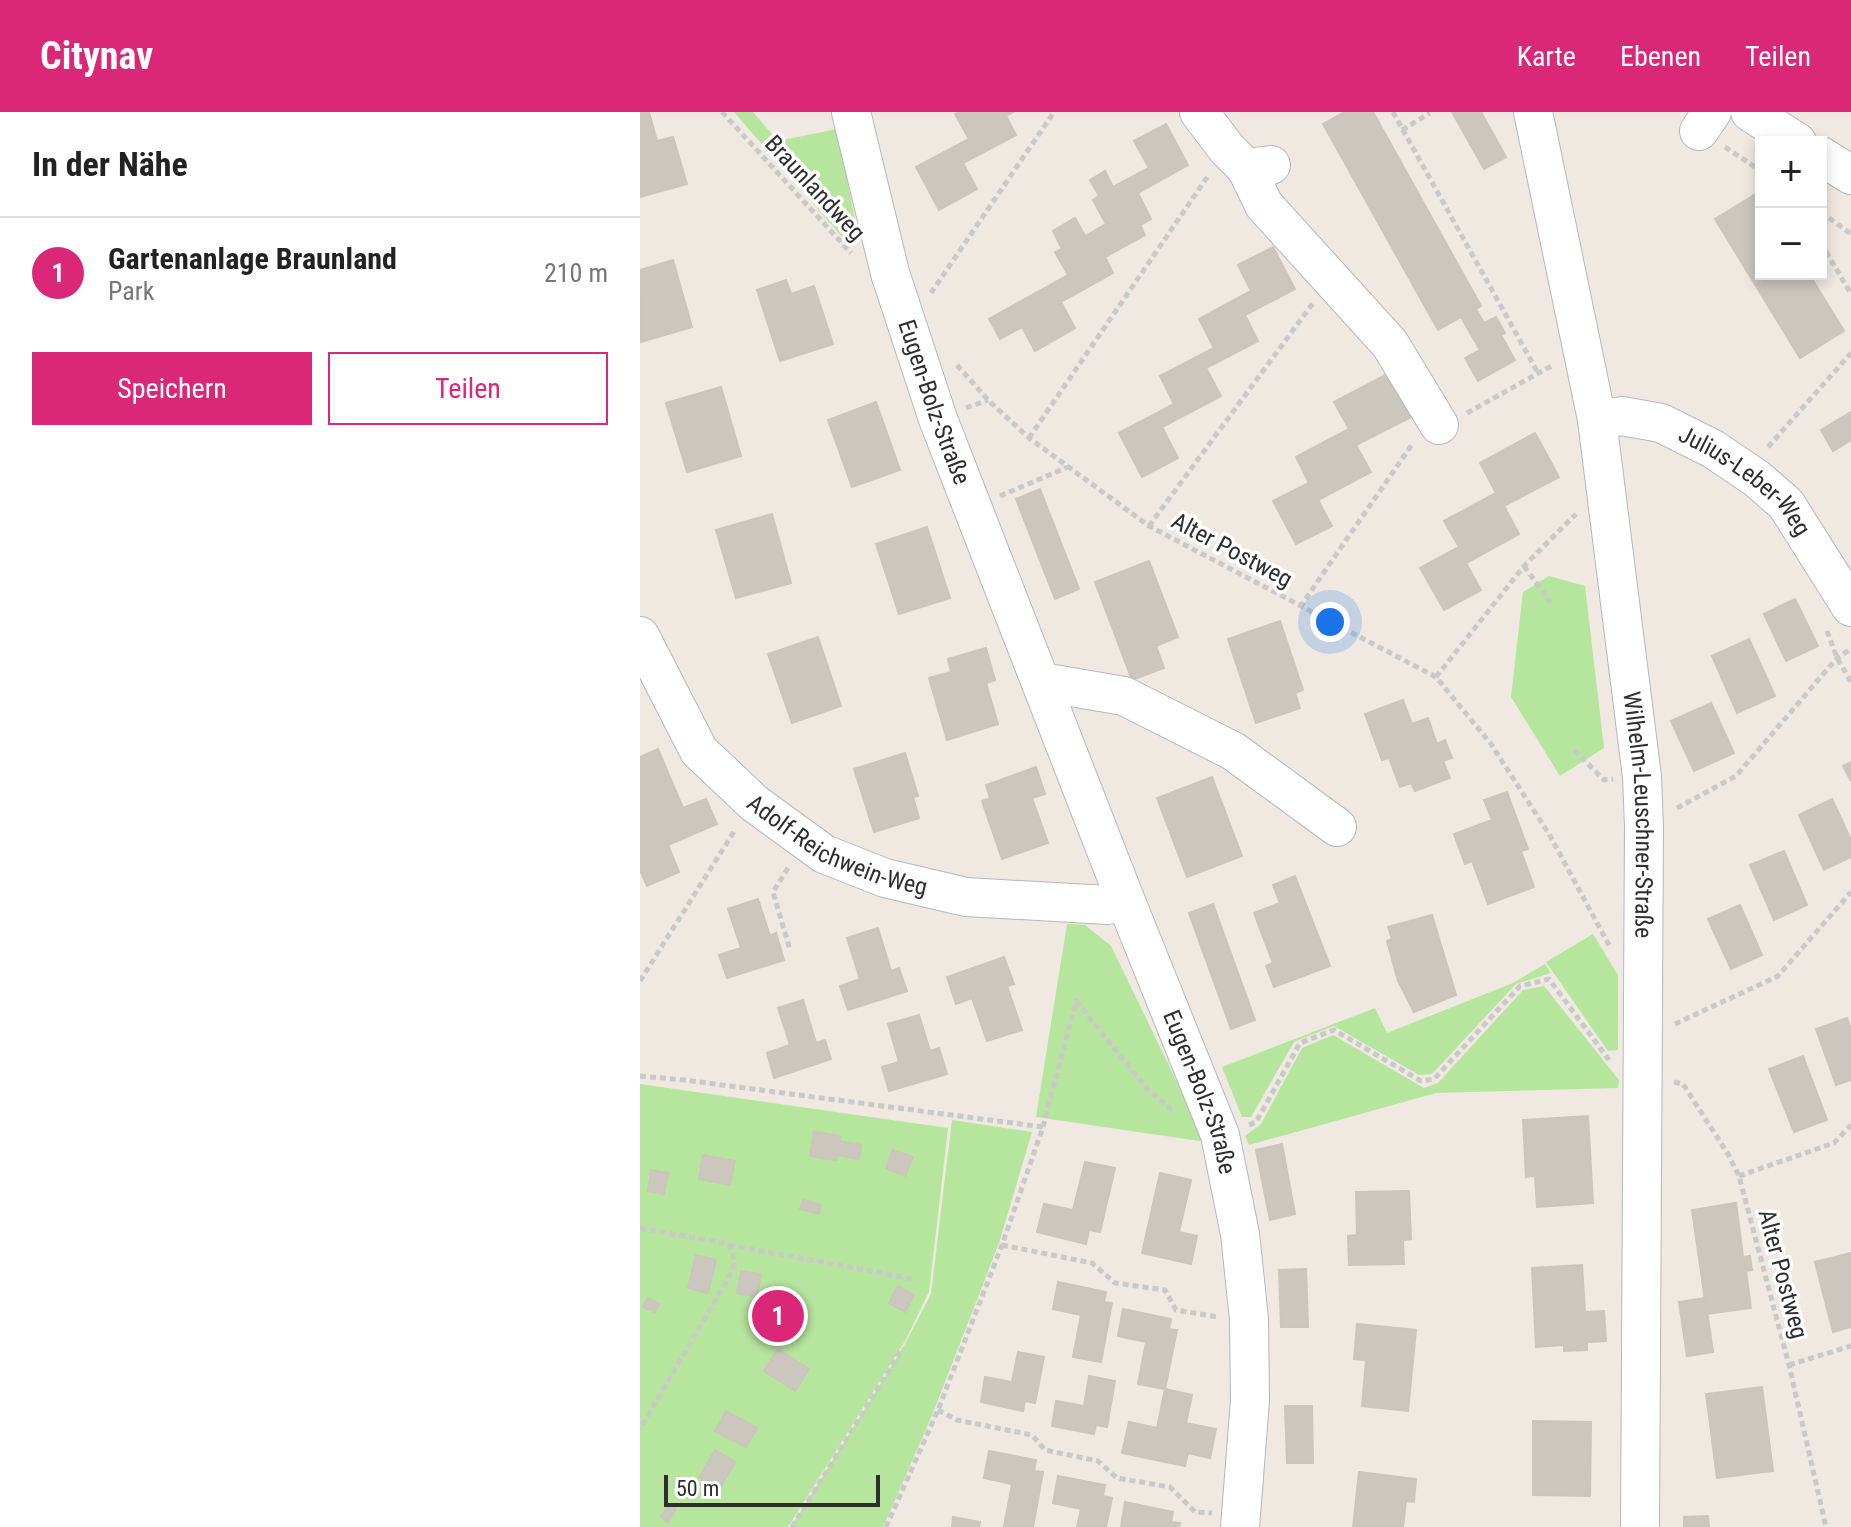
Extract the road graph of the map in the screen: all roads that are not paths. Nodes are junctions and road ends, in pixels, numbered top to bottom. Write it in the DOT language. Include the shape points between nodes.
graph roads {
  1 [pos="851,112"];
  2 [pos="1199,112"];
  3 [pos="1533,112"];
  4 [pos="1750,112"];
  5 [pos="1788,136"];
  6 [pos="1827,160"];
  7 [pos="1851,175"];
  8 [pos="1597,420"];
  9 [pos="1439,425"];
  10 [pos="1851,607"];
  11 [pos="640,636"];
  12 [pos="1042,682"];
  13 [pos="1337,827"];
  14 [pos="1125,899"];
  15 [pos="1240,1527"];
  16 [pos="1640,1527"];
  1 -- 12 [label="street, Eugen-Bolz-Straße" via="917,358"];
  2 -- 9 [label="street" via="1227,149 1259,166 1264,205 1390,344"];
  3 -- 8 [label="street, Wilhelm-Leuschner-Straße"];
  4 -- 5 [label="street"];
  6 -- 7 [label="street"];
  8 -- 10 [label="street, Julius-Leber-Weg" via="1622,416 1661,423 1746,472 1786,504"];
  8 -- 16 [label="street, Wilhelm-Leuschner-Straße" via="1644,826"];
  11 -- 14 [label="street, Adolf-Reichwein-Weg" via="699,751 754,803 824,854 885,878 966,897 1108,905"];
  12 -- 13 [label="street" via="1124,696 1233,751"];
  12 -- 14 [label="street, Eugen-Bolz-Straße"];
  14 -- 15 [label="street, Eugen-Bolz-Straße" via="1220,1135 1240,1234 1250,1401"];
}
